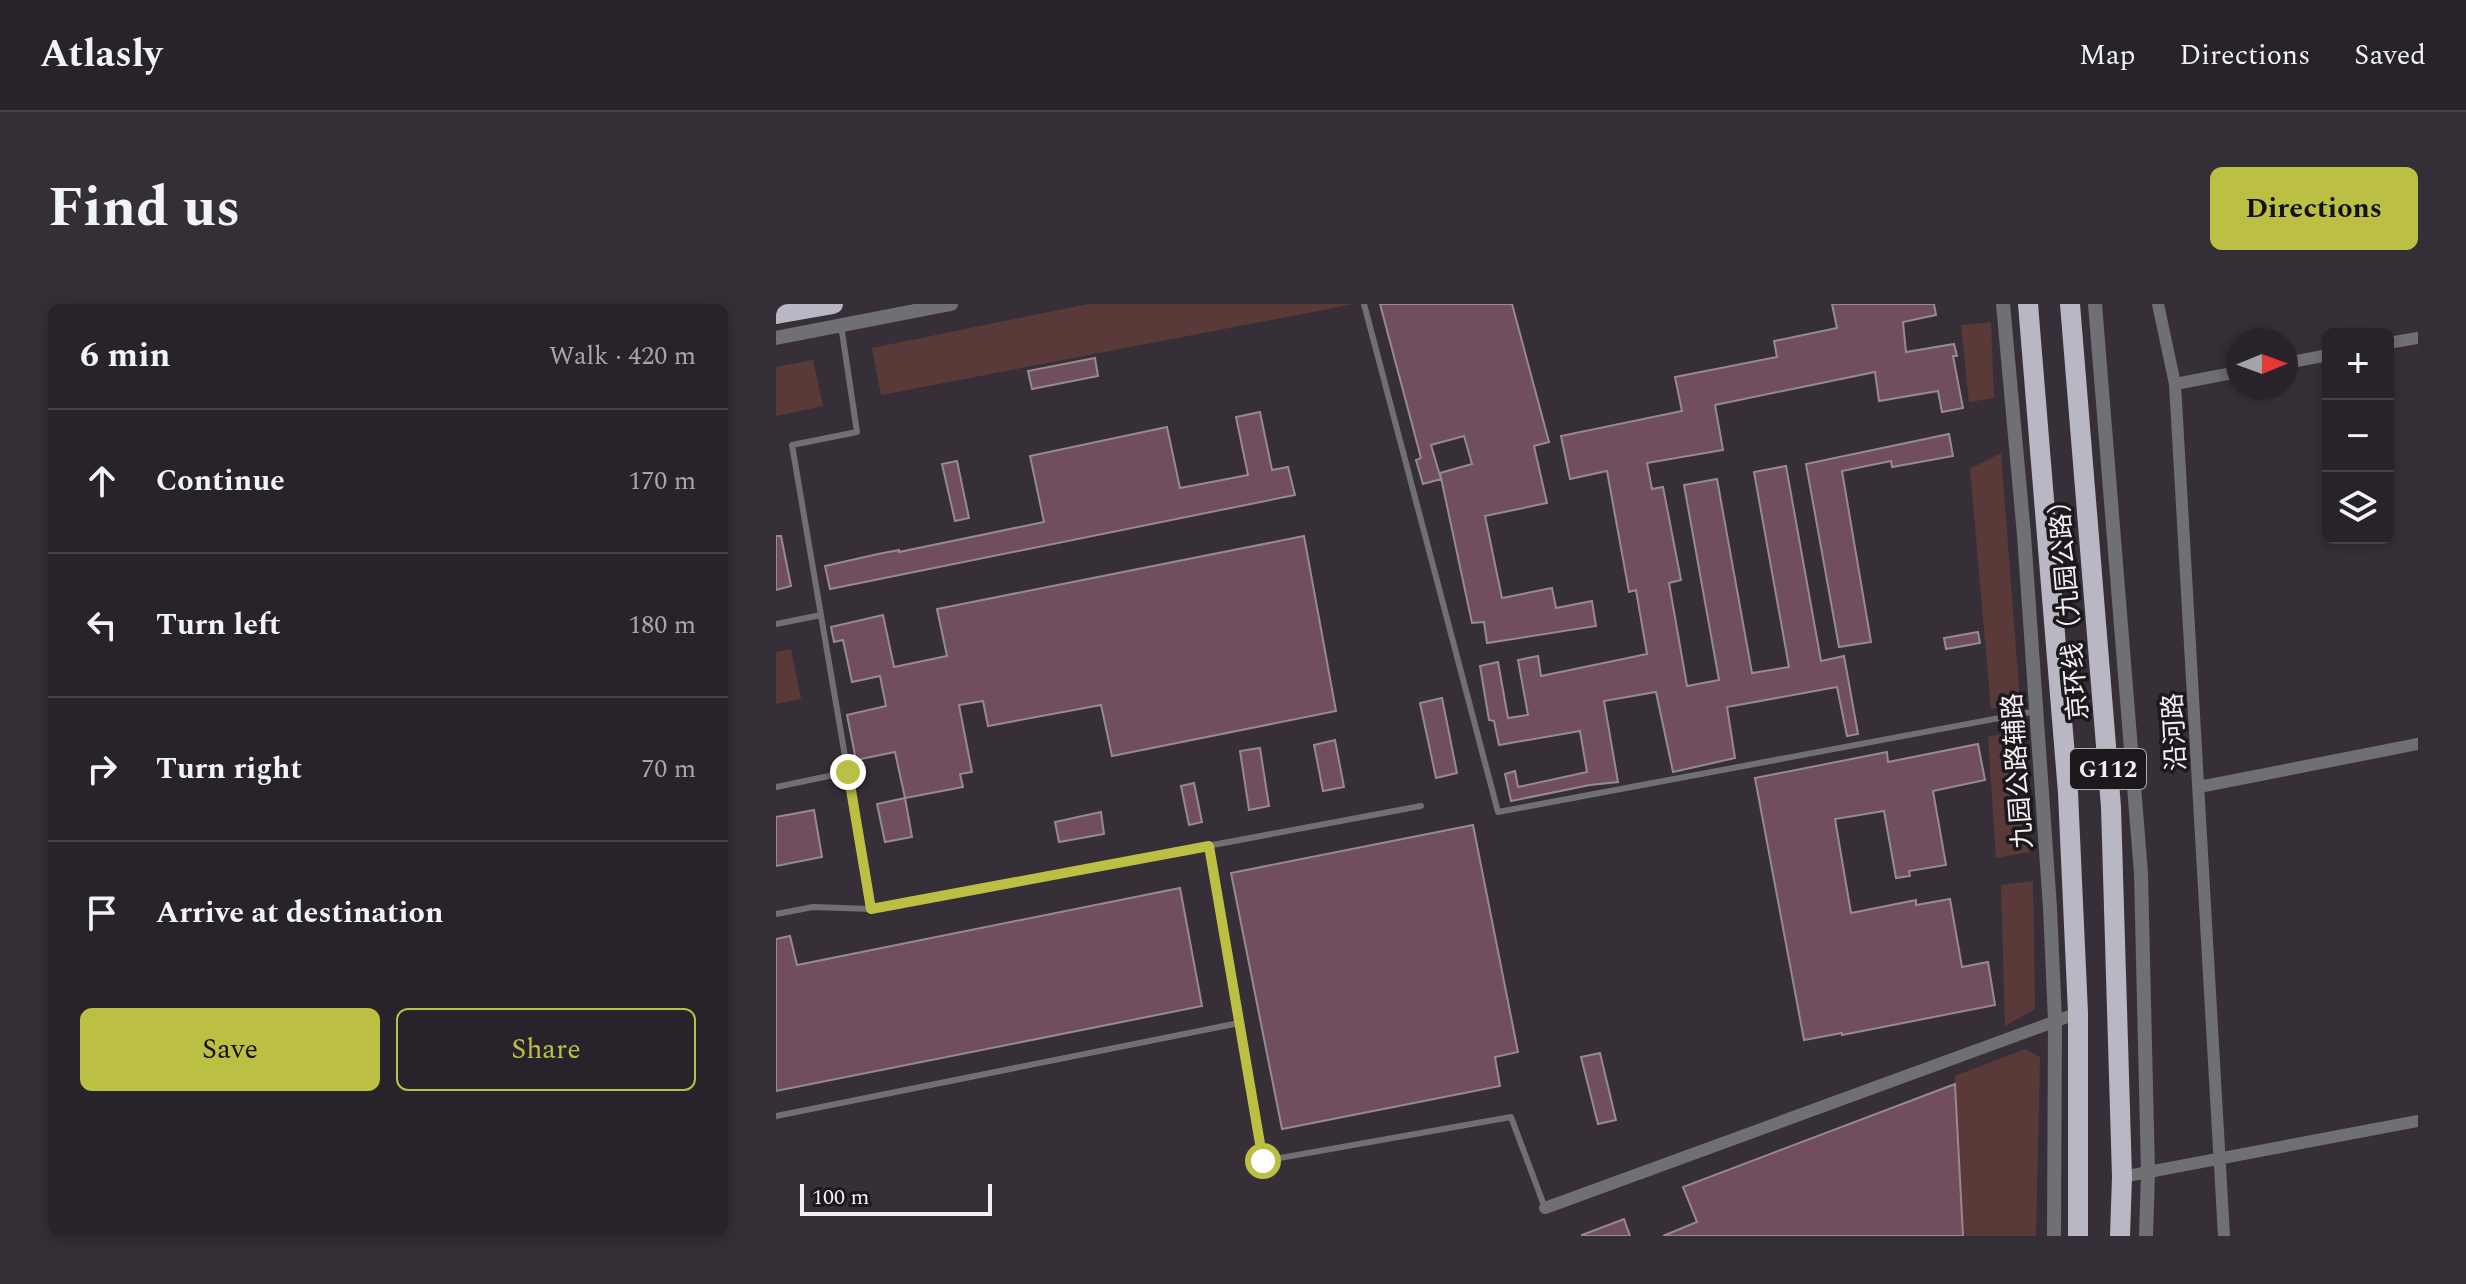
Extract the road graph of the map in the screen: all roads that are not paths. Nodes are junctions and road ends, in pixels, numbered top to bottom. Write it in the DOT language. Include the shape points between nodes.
graph roads {
  1 [pos="833,304"];
  2 [pos="951,304"];
  3 [pos="1364,304"];
  4 [pos="2003,304"];
  5 [pos="2028,304"];
  6 [pos="2070,304"];
  7 [pos="2095,304"];
  8 [pos="2158,304"];
  9 [pos="776,314"];
  10 [pos="841,325"];
  11 [pos="776,338"];
  12 [pos="2418,338"];
  13 [pos="2394,342"];
  14 [pos="2322,356"];
  15 [pos="2298,361"];
  16 [pos="2226,374"];
  17 [pos="2175,384"];
  18 [pos="821,615"];
  19 [pos="776,624"];
  20 [pos="2037,711"];
  21 [pos="2418,744"];
  22 [pos="848,772"];
  23 [pos="776,787"];
  24 [pos="2199,787"];
  25 [pos="1421,806"];
  26 [pos="1209,846"];
  27 [pos="871,909"];
  28 [pos="776,914"];
  29 [pos="2078,1013"];
  30 [pos="2055,1020"];
  31 [pos="1239,1023"];
  32 [pos="776,1116"];
  33 [pos="2418,1121"];
  34 [pos="2221,1159"];
  35 [pos="2148,1173"];
  36 [pos="2122,1177"];
  37 [pos="1545,1208"];
  38 [pos="2054,1236"];
  39 [pos="2078,1236"];
  40 [pos="2120,1236"];
  41 [pos="2146,1236"];
  42 [pos="2224,1236"];
  1 -- 9 [label="highway"];
  2 -- 10 [label="street"];
  3 -- 20 [label="lane" via="1498,812"];
  4 -- 20 [label="street, 九园公路辅路"];
  5 -- 29 [label="highway, 京环线（九园公路） / G112" via="2068,793"];
  6 -- 36 [label="highway, 京环线（九园公路） / G112" via="2111,807"];
  7 -- 35 [label="street" via="2141,873"];
  8 -- 17 [label="street, 沿河路"];
  10 -- 11 [label="street"];
  10 -- 18 [label="lane" via="857,432 792,445"];
  12 -- 13 [label="street"];
  14 -- 15 [label="street"];
  16 -- 17 [label="street"];
  17 -- 24 [label="street, 沿河路"];
  18 -- 19 [label="lane"];
  18 -- 22 [label="lane"];
  20 -- 30 [label="street, 九园公路辅路"];
  21 -- 24 [label="street"];
  22 -- 23 [label="lane"];
  22 -- 27 [label="lane"];
  24 -- 34 [label="street, 沿河路"];
  25 -- 26 [label="lane"];
  26 -- 27 [label="lane"];
  26 -- 31 [label="lane"];
  27 -- 28 [label="lane" via="813,907"];
  29 -- 30 [label="street"];
  29 -- 39 [label="highway, 京环线（九园公路） / G112"];
  30 -- 37 [label="street"];
  30 -- 38 [label="street, 九园公路辅路"];
  31 -- 32 [label="lane"];
  31 -- 37 [label="lane" via="1263,1161 1511,1117"];
  33 -- 34 [label="street"];
  34 -- 35 [label="street"];
  34 -- 42 [label="street, 沿河路"];
  35 -- 36 [label="street"];
  35 -- 41 [label="street"];
  36 -- 40 [label="highway, 京环线（九园公路） / G112"];
}
